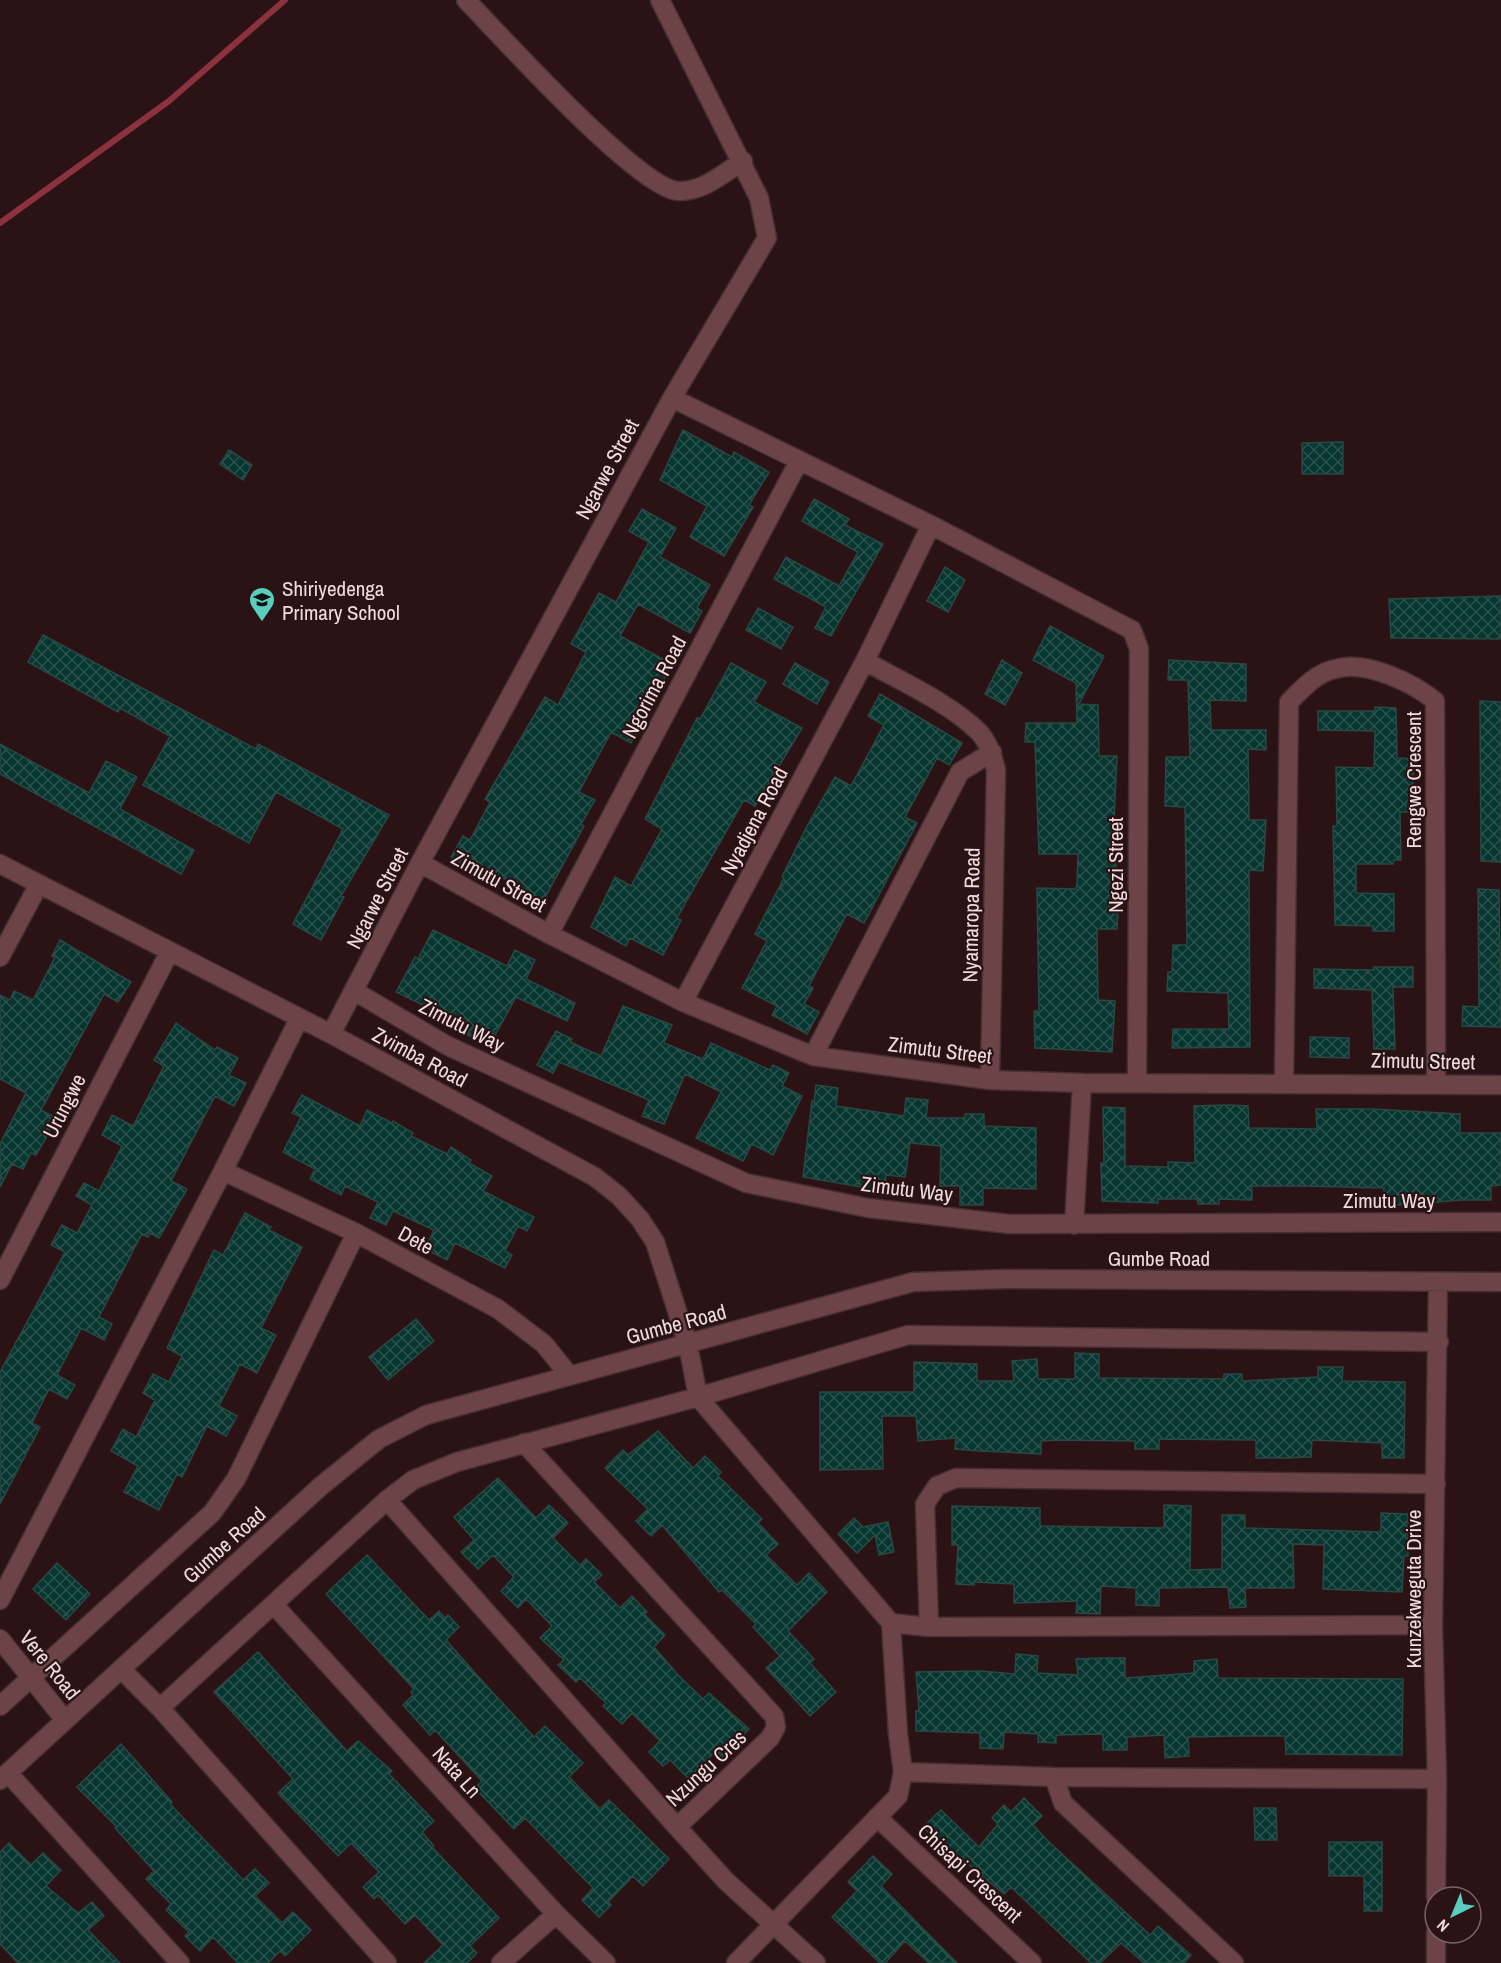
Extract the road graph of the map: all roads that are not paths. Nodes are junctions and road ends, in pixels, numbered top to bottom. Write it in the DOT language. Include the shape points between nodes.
graph roads {
  1 [pos="466,0"];
  2 [pos="660,0"];
  3 [pos="743,161"];
  4 [pos="672,398"];
  5 [pos="799,461"];
  6 [pos="931,525"];
  7 [pos="865,661"];
  8 [pos="992,752"];
  9 [pos="420,862"];
  10 [pos="0,864"];
  11 [pos="39,884"];
  12 [pos="549,934"];
  13 [pos="169,952"];
  14 [pos="0,957"];
  15 [pos="354,991"];
  16 [pos="683,1002"];
  17 [pos="299,1019"];
  18 [pos="331,1034"];
  19 [pos="813,1056"];
  20 [pos="990,1080"];
  21 [pos="1137,1082"];
  22 [pos="1284,1082"];
  23 [pos="1082,1083"];
  24 [pos="1436,1083"];
  25 [pos="1501,1085"];
  26 [pos="223,1171"];
  27 [pos="1501,1222"];
  28 [pos="1074,1225"];
  29 [pos="356,1233"];
  30 [pos="0,1280"];
  31 [pos="1438,1282"];
  32 [pos="1501,1282"];
  33 [pos="1439,1341"];
  34 [pos="688,1345"];
  35 [pos="569,1375"];
  36 [pos="698,1397"];
  37 [pos="524,1443"];
  38 [pos="1436,1484"];
  39 [pos="387,1500"];
  40 [pos="0,1600"];
  41 [pos="274,1605"];
  42 [pos="891,1623"];
  43 [pos="1433,1626"];
  44 [pos="929,1627"];
  45 [pos="0,1639"];
  46 [pos="121,1669"];
  47 [pos="31,1678"];
  48 [pos="0,1706"];
  49 [pos="160,1708"];
  50 [pos="66,1720"];
  51 [pos="903,1772"];
  52 [pos="4,1777"];
  53 [pos="1054,1777"];
  54 [pos="1437,1779"];
  55 [pos="878,1817"];
  56 [pos="677,1827"];
  57 [pos="1436,1885"];
  58 [pos="556,1914"];
  59 [pos="774,1923"];
  60 [pos="1436,1945"];
  61 [pos="180,1963"];
  62 [pos="387,1963"];
  63 [pos="501,1963"];
  64 [pos="606,1963"];
  65 [pos="736,1963"];
  66 [pos="816,1963"];
  67 [pos="1032,1963"];
  68 [pos="1234,1963"];
  69 [pos="1436,1963"];
  1 -- 3 [label="street" via="596,133 652,182 675,191 696,191"];
  2 -- 3 [label="street, Ngarwe Street"];
  3 -- 4 [label="street, Ngarwe Street" via="759,198 767,238"];
  4 -- 5 [label="street"];
  4 -- 9 [label="street, Ngarwe Street"];
  5 -- 6 [label="street"];
  5 -- 12 [label="street, Ngorima Road"];
  6 -- 7 [label="street, Nyadjena Road"];
  6 -- 21 [label="street, Ngezi Street" via="1132,630 1139,649"];
  7 -- 8 [label="street" via="950,710 980,733"];
  7 -- 16 [label="street, Nyadjena Road"];
  8 -- 19 [label="street" via="960,772"];
  8 -- 20 [label="street, Nyamaropa Road" via="996,770"];
  9 -- 12 [label="street, Zimutu Street"];
  9 -- 15 [label="street, Ngarwe Street"];
  10 -- 11 [label="street, Zvimba Road"];
  11 -- 13 [label="street, Zvimba Road"];
  11 -- 14 [label="street"];
  12 -- 16 [label="street, Zimutu Street"];
  13 -- 17 [label="street, Zvimba Road"];
  13 -- 30 [label="street, Urungwe"];
  15 -- 18 [label="street, Ngarwe Street"];
  15 -- 28 [label="street, Zimutu Way" via="448,1046 746,1182 867,1208 1009,1224"];
  16 -- 19 [label="street, Zimutu Street"];
  17 -- 18 [label="street, Zvimba Road"];
  17 -- 26 [label="street"];
  18 -- 34 [label="street, Zvimba Road" via="595,1177 620,1196 655,1242"];
  19 -- 20 [label="street, Zimutu Street"];
  20 -- 23 [label="street, Zimutu Street"];
  21 -- 22 [label="street, Zimutu Street"];
  21 -- 23 [label="street, Zimutu Street"];
  22 -- 24 [label="street, Zimutu Street"];
  22 -- 24 [label="street, Rengwe Crescent" via="1289,702 1312,679 1335,668 1357,668 1420,687 1436,700"];
  23 -- 28 [label="street"];
  24 -- 25 [label="street, Zimutu Street"];
  26 -- 29 [label="street, Dete"];
  26 -- 40 [label="street"];
  27 -- 28 [label="street, Zimutu Way"];
  29 -- 35 [label="street, Dete" via="498,1309 544,1344"];
  29 -- 47 [label="street" via="236,1479 218,1504 124,1596"];
  31 -- 32 [label="street, Gumbe Road"];
  31 -- 33 [label="street, Kunzekweguta Drive"];
  31 -- 34 [label="street, Gumbe Road" via="913,1282"];
  33 -- 36 [label="street" via="908,1335"];
  33 -- 38 [label="street, Kunzekweguta Drive"];
  34 -- 35 [label="street, Gumbe Road"];
  34 -- 36 [label="street, Zvimba Road"];
  35 -- 46 [label="street, Gumbe Road" via="426,1415 379,1438"];
  36 -- 37 [label="street"];
  36 -- 42 [label="street"];
  37 -- 39 [label="street" via="457,1462 413,1480"];
  37 -- 56 [label="street, Nzungu Cres" via="774,1716 776,1727 770,1738"];
  38 -- 43 [label="street, Kunzekweguta Drive"];
  38 -- 44 [label="street" via="956,1478 937,1485 926,1504"];
  39 -- 41 [label="street"];
  39 -- 56 [label="street, Nzungu Cres"];
  41 -- 49 [label="street"];
  41 -- 58 [label="street, Nata Ln"];
  42 -- 44 [label="street"];
  42 -- 51 [label="street"];
  43 -- 44 [label="street"];
  43 -- 54 [label="street, Kunzekweguta Drive"];
  45 -- 47 [label="street, Vere Road"];
  46 -- 49 [label="street"];
  46 -- 50 [label="street, Gumbe Road"];
  47 -- 48 [label="street"];
  47 -- 50 [label="street, Vere Road"];
  49 -- 62 [label="street"];
  50 -- 52 [label="street, Gumbe Road"];
  51 -- 53 [label="street"];
  51 -- 55 [label="street" via="898,1796"];
  52 -- 61 [label="street"];
  53 -- 54 [label="street"];
  53 -- 68 [label="street" via="1063,1803"];
  54 -- 57 [label="street, Kunzekweguta Drive"];
  55 -- 59 [label="street"];
  55 -- 67 [label="street, Chisapi Crescent"];
  56 -- 59 [label="street" via="726,1881"];
  58 -- 63 [label="street"];
  58 -- 64 [label="street, Nata Ln"];
  59 -- 65 [label="street"];
  59 -- 66 [label="street"];
  60 -- 69 [label="street"];
}
